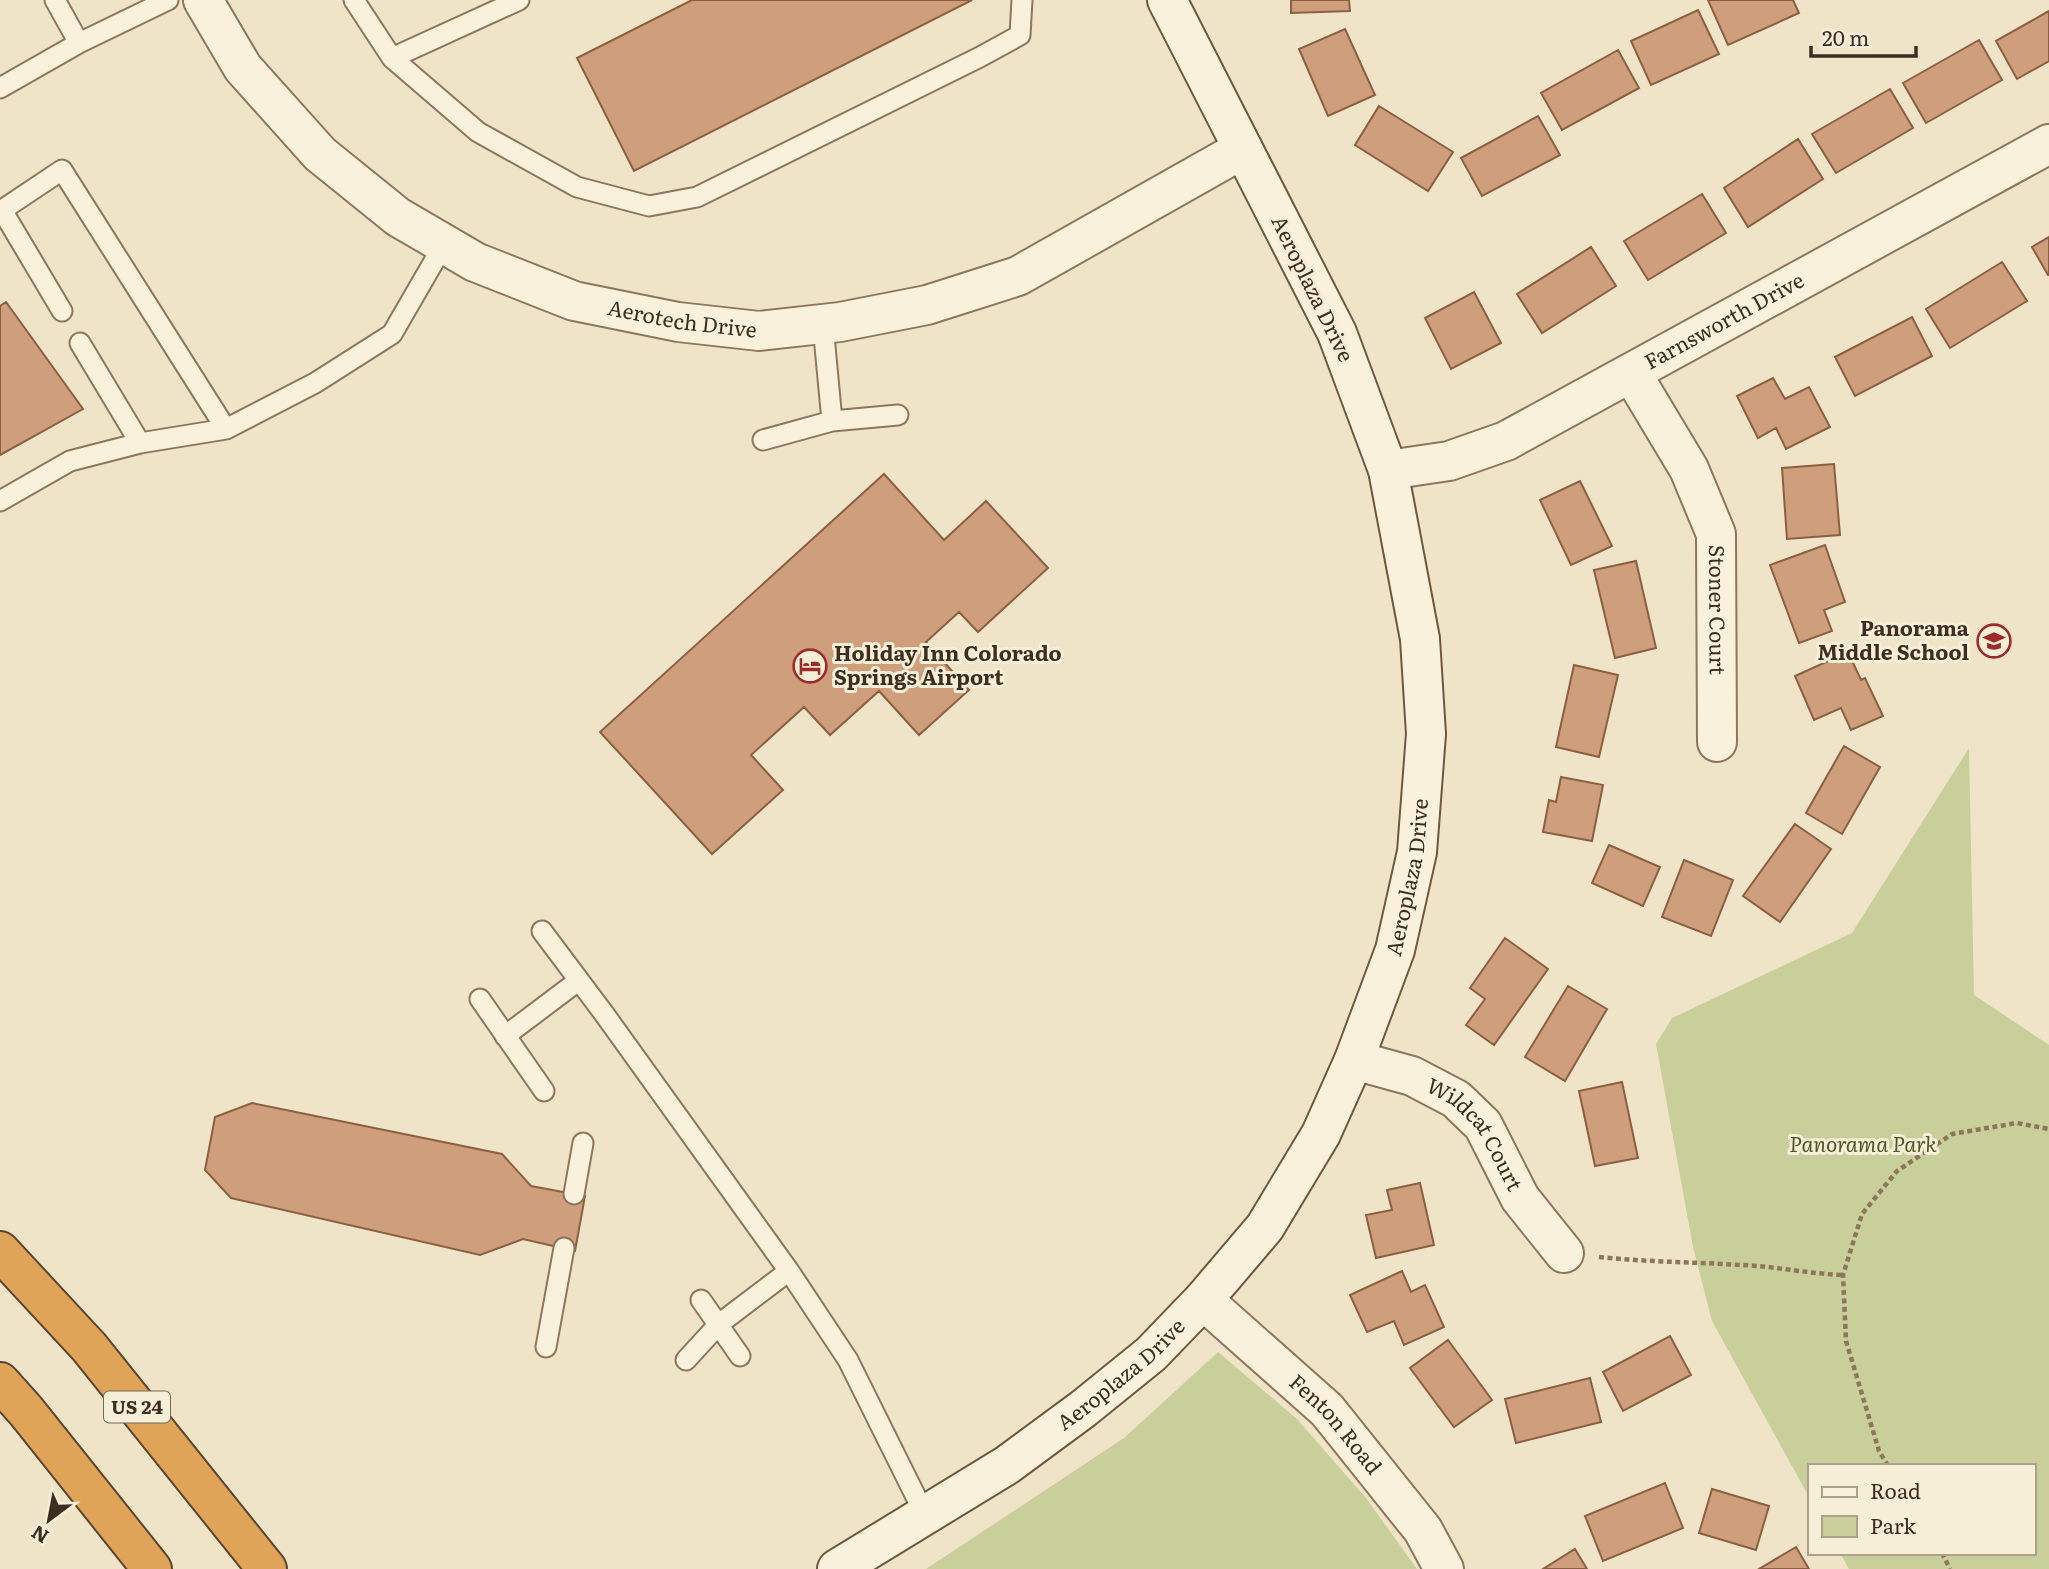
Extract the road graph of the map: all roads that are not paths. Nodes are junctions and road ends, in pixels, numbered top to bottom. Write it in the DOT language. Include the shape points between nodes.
graph roads {
  1 [pos="55,0"];
  2 [pos="168,0"];
  3 [pos="203,0"];
  4 [pos="354,0"];
  5 [pos="519,0"];
  6 [pos="1022,0"];
  7 [pos="1167,0"];
  8 [pos="79,43"];
  9 [pos="392,58"];
  10 [pos="0,88"];
  11 [pos="2049,144"];
  12 [pos="1243,149"];
  13 [pos="1,211"];
  14 [pos="444,244"];
  15 [pos="62,311"];
  16 [pos="822,325"];
  17 [pos="80,343"];
  18 [pos="1632,374"];
  19 [pos="898,415"];
  20 [pos="832,421"];
  21 [pos="226,429"];
  22 [pos="763,440"];
  23 [pos="140,443"];
  24 [pos="1388,470"];
  25 [pos="0,501"];
  26 [pos="1717,742"];
  27 [pos="542,931"];
  28 [pos="578,981"];
  29 [pos="480,999"];
  30 [pos="505,1036"];
  31 [pos="1354,1060"];
  32 [pos="544,1091"];
  33 [pos="583,1143"];
  34 [pos="574,1194"];
  35 [pos="564,1248"];
  36 [pos="0,1251"];
  37 [pos="1564,1253"];
  38 [pos="789,1271"];
  39 [pos="701,1300"];
  40 [pos="1203,1300"];
  41 [pos="719,1324"];
  42 [pos="546,1347"];
  43 [pos="740,1356"];
  44 [pos="686,1360"];
  45 [pos="0,1382"];
  46 [pos="925,1515"];
  47 [pos="152,1569"];
  48 [pos="267,1569"];
  49 [pos="837,1569"];
  50 [pos="1444,1569"];
  1 -- 8 [label="lane"];
  2 -- 8 [label="lane"];
  3 -- 14 [label="street, Aerotech Drive" via="243,68 320,154 398,217"];
  4 -- 9 [label="lane"];
  5 -- 9 [label="lane"];
  6 -- 9 [label="lane" via="1020,35 697,197 649,206 577,187 478,132"];
  7 -- 12 [label="street, Aeroplaza Drive"];
  8 -- 10 [label="lane"];
  11 -- 18 [label="street, Farnsworth Drive"];
  12 -- 16 [label="street, Aerotech Drive" via="1018,276 927,305"];
  12 -- 24 [label="street, Aeroplaza Drive" via="1337,333"];
  13 -- 15 [label="lane"];
  13 -- 21 [label="lane" via="62,170"];
  14 -- 16 [label="street, Aerotech Drive" via="475,262 574,301 678,322 760,331"];
  14 -- 21 [label="lane" via="392,334 315,383"];
  16 -- 20 [label="lane"];
  17 -- 23 [label="lane"];
  18 -- 24 [label="street, Farnsworth Drive" via="1506,441 1449,461"];
  18 -- 26 [label="street, Stoner Court" via="1689,469 1716,534"];
  19 -- 20 [label="lane"];
  20 -- 22 [label="lane"];
  21 -- 23 [label="lane"];
  23 -- 25 [label="lane" via="70,461"];
  24 -- 31 [label="street, Aeroplaza Drive" via="1420,639 1426,734 1418,852 1395,950"];
  27 -- 28 [label="lane"];
  28 -- 30 [label="lane"];
  28 -- 38 [label="lane"];
  29 -- 30 [label="lane"];
  30 -- 32 [label="lane"];
  31 -- 37 [label="street, Wildcat Court" via="1412,1076 1456,1099 1483,1125 1520,1198"];
  31 -- 40 [label="street, Aeroplaza Drive" via="1321,1134 1265,1227"];
  33 -- 34 [label="lane"];
  35 -- 42 [label="lane"];
  36 -- 48 [label="highway, US 24" via="89,1346"];
  38 -- 41 [label="lane"];
  38 -- 46 [label="lane" via="848,1360"];
  39 -- 41 [label="lane"];
  40 -- 46 [label="street, Aeroplaza Drive" via="1151,1354 1083,1409 1007,1465"];
  40 -- 50 [label="street, Fenton Road" via="1326,1410 1423,1530"];
  41 -- 43 [label="lane"];
  41 -- 44 [label="lane"];
  45 -- 47 [label="highway"];
  46 -- 49 [label="street, Aeroplaza Drive"];
}
